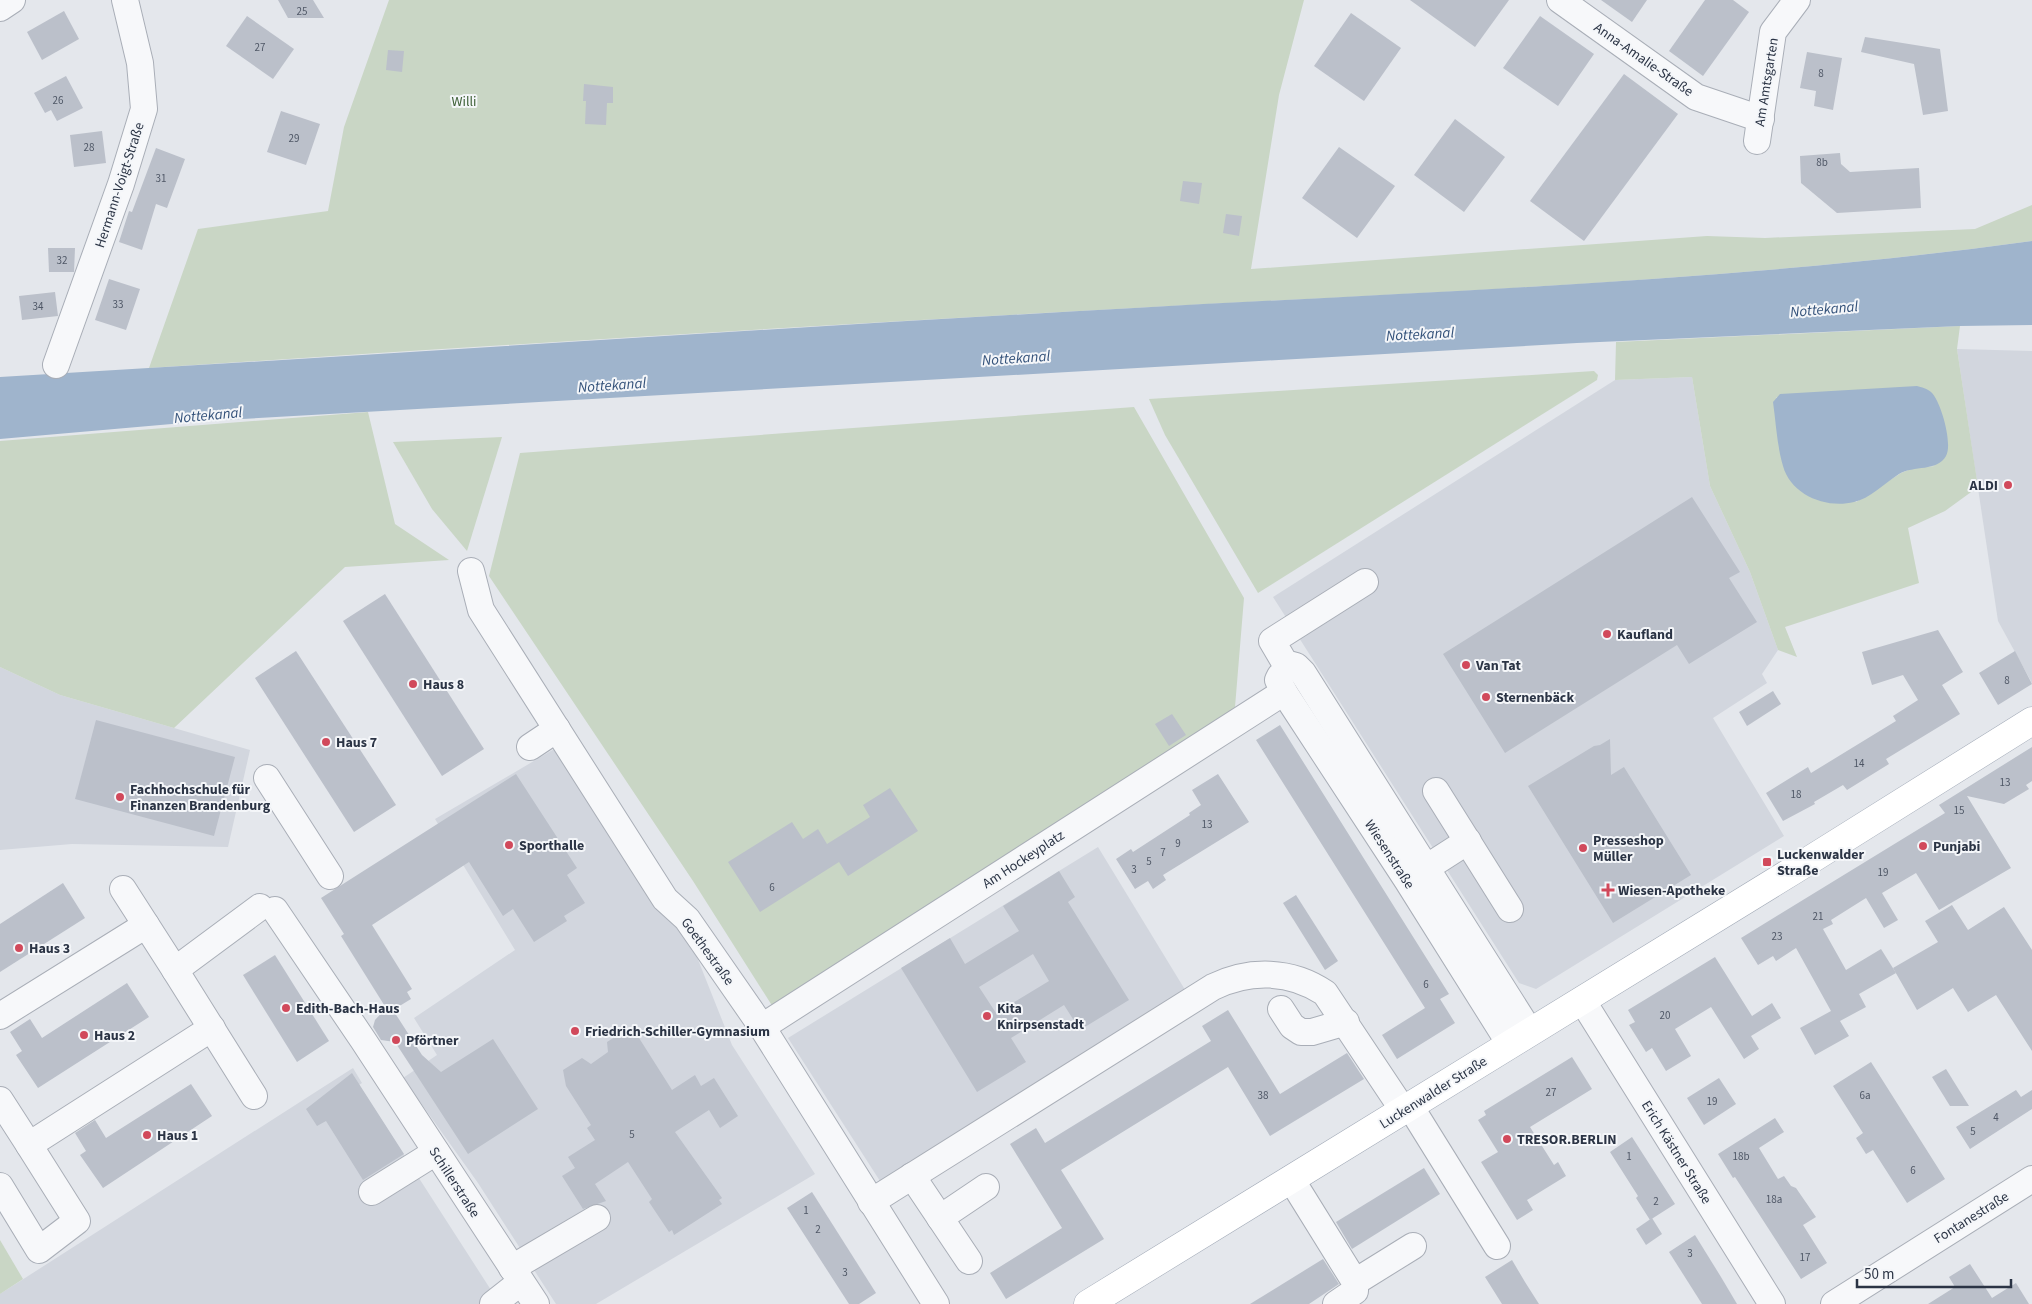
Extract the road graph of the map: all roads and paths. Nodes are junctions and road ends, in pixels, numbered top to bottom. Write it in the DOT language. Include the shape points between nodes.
graph roads {
  1 [pos="12,0"];
  2 [pos="125,0"];
  3 [pos="1560,0"];
  4 [pos="1797,0"];
  5 [pos="0,8"];
  6 [pos="1759,130"];
  7 [pos="56,365"];
  8 [pos="471,571"];
  9 [pos="1365,582"];
  10 [pos="1285,663"];
  11 [pos="1284,692"];
  12 [pos="2032,721"];
  13 [pos="557,729"];
  14 [pos="530,747"];
  15 [pos="267,778"];
  16 [pos="1436,791"];
  17 [pos="1468,841"];
  18 [pos="1417,874"];
  19 [pos="330,876"];
  20 [pos="123,890"];
  21 [pos="1510,910"];
  22 [pos="146,925"];
  23 [pos="175,970"];
  24 [pos="1582,1000"];
  25 [pos="1281,1009"];
  26 [pos="0,1016"];
  27 [pos="1346,1022"];
  28 [pos="762,1027"];
  29 [pos="212,1028"];
  30 [pos="1520,1038"];
  31 [pos="254,1096"];
  32 [pos="1,1104"];
  33 [pos="1407,1108"];
  34 [pos="29,1145"];
  35 [pos="436,1152"];
  36 [pos="912,1176"];
  37 [pos="1291,1179"];
  38 [pos="2032,1179"];
  39 [pos="0,1186"];
  40 [pos="986,1187"];
  41 [pos="372,1192"];
  42 [pos="871,1202"];
  43 [pos="597,1218"];
  44 [pos="940,1218"];
  45 [pos="1413,1246"];
  46 [pos="1497,1246"];
  47 [pos="969,1261"];
  48 [pos="517,1275"];
  49 [pos="1355,1282"];
  50 [pos="493,1304"];
  51 [pos="536,1304"];
  52 [pos="936,1304"];
  53 [pos="1088,1304"];
  54 [pos="1336,1304"];
  55 [pos="1772,1304"];
  56 [pos="1834,1304"];
  1 -- 5 [label="street"];
  2 -- 7 [label="street, Hermann-Voigt-Straße" via="140,63 144,109"];
  3 -- 6 [label="street, Anna-Amalie-Straße" via="1696,97"];
  4 -- 6 [label="street, Am Amtsgarten" via="1774,32"];
  8 -- 13 [label="street, Goethestraße" via="481,610"];
  9 -- 10 [label="street, Wiesenstraße" via="1272,641"];
  10 -- 11 [label="street, Wiesenstraße" via="1278,680"];
  10 -- 18 [label="street, Wiesenstraße" via="1296,666 1303,673"];
  11 -- 18 [label="street, Wiesenstraße"];
  11 -- 28 [label="street, Am Hockeyplatz"];
  12 -- 24 [label="main road, Luckenwalder Straße"];
  13 -- 14 [label="street"];
  13 -- 28 [label="street, Goethestraße" via="665,899 687,919"];
  15 -- 19 [label="street"];
  16 -- 17 [label="street"];
  17 -- 18 [label="street"];
  17 -- 21 [label="street"];
  18 -- 30 [label="street, Wiesenstraße"];
  20 -- 22 [label="street"];
  22 -- 23 [label="street"];
  22 -- 26 [label="street"];
  23 -- 29 [label="street"];
  23 -- 35 [label="street, Schillerstraße" via="268,909 375,1059"];
  24 -- 30 [label="main road, Luckenwalder Straße"];
  24 -- 55 [label="street, Erich Kästner Straße"];
  25 -- 27 [label="street" via="1300,1032 1312,1032"];
  27 -- 33 [label="street"];
  27 -- 36 [label="street" via="1325,993 1312,984 1282,975 1251,975 1224,981"];
  28 -- 42 [label="street, Goethestraße"];
  29 -- 31 [label="street"];
  29 -- 34 [label="street"];
  30 -- 33 [label="main road, Luckenwalder Straße"];
  32 -- 34 [label="street"];
  33 -- 37 [label="main road, Luckenwalder Straße"];
  33 -- 46 [label="street"];
  34 -- 39 [label="street" via="77,1221 39,1250"];
  35 -- 41 [label="street"];
  35 -- 48 [label="street, Schillerstraße"];
  36 -- 42 [label="street"];
  36 -- 44 [label="street"];
  37 -- 49 [label="street"];
  37 -- 53 [label="main road, Luckenwalder Straße"];
  38 -- 56 [label="street, Fontanestraße"];
  40 -- 44 [label="street"];
  42 -- 52 [label="street, Goethestraße"];
  43 -- 48 [label="street"];
  44 -- 47 [label="street"];
  45 -- 49 [label="street"];
  48 -- 50 [label="street"];
  48 -- 51 [label="street, Schillerstraße"];
  49 -- 54 [label="street" via="1355,1291"];
}
